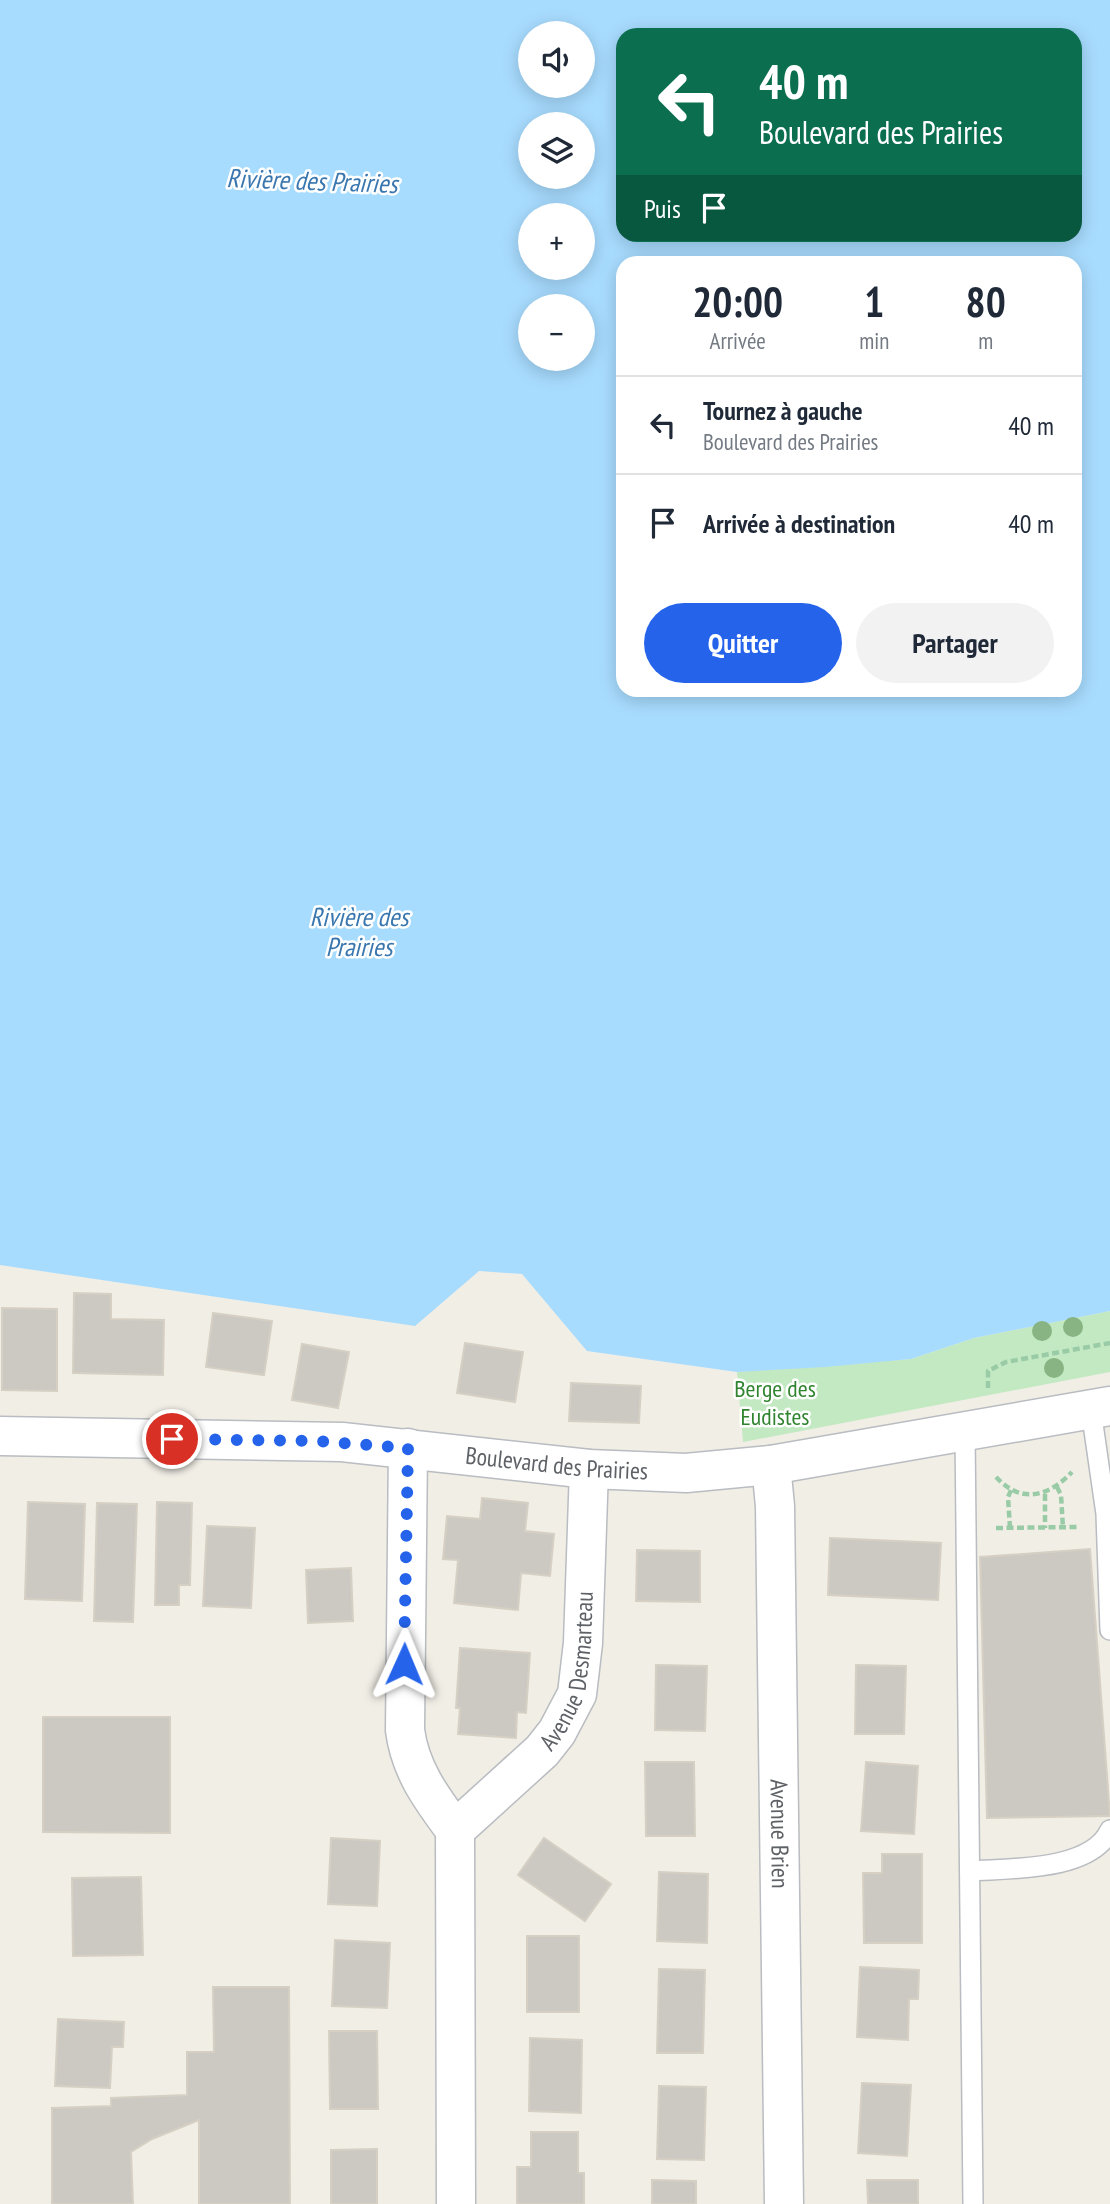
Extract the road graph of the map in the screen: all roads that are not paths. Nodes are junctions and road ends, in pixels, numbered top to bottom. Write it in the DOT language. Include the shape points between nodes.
graph roads {
  1 [pos="1101,1408"];
  2 [pos="965,1432"];
  3 [pos="0,1436"];
  4 [pos="408,1448"];
  5 [pos="771,1465"];
  6 [pos="589,1469"];
  7 [pos="1110,1630"];
  8 [pos="455,1830"];
  9 [pos="1110,1830"];
  10 [pos="970,1871"];
  11 [pos="456,2204"];
  12 [pos="784,2204"];
  13 [pos="973,2204"];
  1 -- 2 [label="street, Boulevard des Prairies"];
  1 -- 7 [label="lane"];
  2 -- 5 [label="street, Boulevard des Prairies"];
  2 -- 10 [label="lane"];
  3 -- 4 [label="street, Boulevard des Prairies" via="287,1440"];
  4 -- 6 [label="street, Boulevard des Prairies"];
  4 -- 8 [label="street" via="405,1730 420,1780"];
  5 -- 6 [label="street, Boulevard des Prairies" via="679,1473"];
  5 -- 12 [label="street, Avenue Brien"];
  6 -- 8 [label="street, Avenue Desmarteau" via="577,1694 542,1751"];
  8 -- 11 [label="street"];
  9 -- 10 [label="lane" via="1101,1843 1057,1864"];
  10 -- 13 [label="lane"];
}
